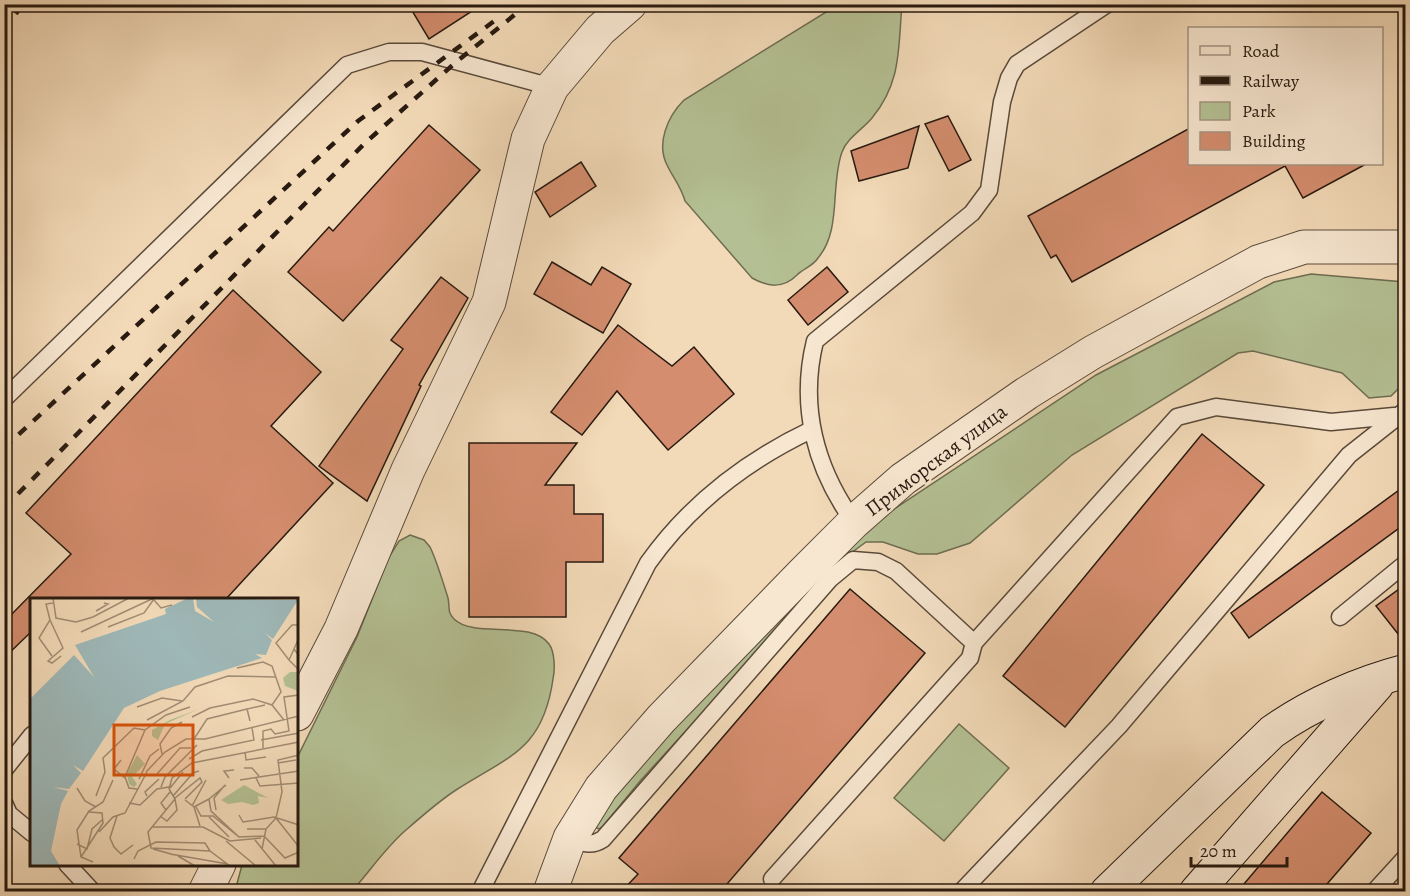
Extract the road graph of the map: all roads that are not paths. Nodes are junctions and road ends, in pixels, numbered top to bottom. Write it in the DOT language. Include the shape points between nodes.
graph roads {
  1 [pos="630,4"];
  2 [pos="1107,4"];
  3 [pos="552,87"];
  4 [pos="1406,247"];
  5 [pos="4,399"];
  6 [pos="1400,413"];
  7 [pos="811,430"];
  8 [pos="854,522"];
  9 [pos="1406,563"];
  10 [pos="1340,617"];
  11 [pos="974,643"];
  12 [pos="1395,674"];
  13 [pos="298,712"];
  14 [pos="30,738"];
  15 [pos="4,770"];
  16 [pos="4,803"];
  17 [pos="30,831"];
  18 [pos="570,838"];
  19 [pos="1405,858"];
  20 [pos="69,866"];
  21 [pos="218,866"];
  22 [pos="772,879"];
  23 [pos="93,891"];
  24 [pos="205,891"];
  25 [pos="480,891"];
  26 [pos="550,891"];
  27 [pos="961,891"];
  28 [pos="1107,891"];
  29 [pos="1196,891"];
  30 [pos="1374,891"];
  1 -- 3 [label="street" via="600,30"];
  2 -- 7 [label="lane" via="1017,64 1002,102 989,190 972,213 815,341 809,382"];
  3 -- 5 [label="lane" via="422,52 389,52 347,65"];
  3 -- 13 [label="street" via="528,139 489,302 408,470 341,628"];
  4 -- 8 [label="street, Приморская улица" via="1304,247 1258,262 1093,352 1027,393 903,479"];
  6 -- 11 [label="lane" via="1331,422 1216,407 1177,417"];
  6 -- 27 [label="lane" via="1349,455 1119,726"];
  7 -- 8 [label="lane" via="836,498"];
  7 -- 25 [label="lane" via="783,443 730,478 698,505 654,554"];
  8 -- 18 [label="street, Приморская улица" via="661,719 601,788"];
  9 -- 10 [label="lane"];
  11 -- 18 [label="lane" via="896,572 878,562 853,560 830,579 603,839 587,845"];
  11 -- 22 [label="lane" via="970,658"];
  12 -- 28 [label="street" via="1297,714 1272,732"];
  12 -- 29 [label="street"];
  14 -- 15 [label="lane"];
  16 -- 17 [label="lane" via="9,814"];
  18 -- 26 [label="street, Приморская улица"];
  19 -- 30 [label="lane"];
  20 -- 23 [label="lane"];
  21 -- 24 [label="street"];
}
